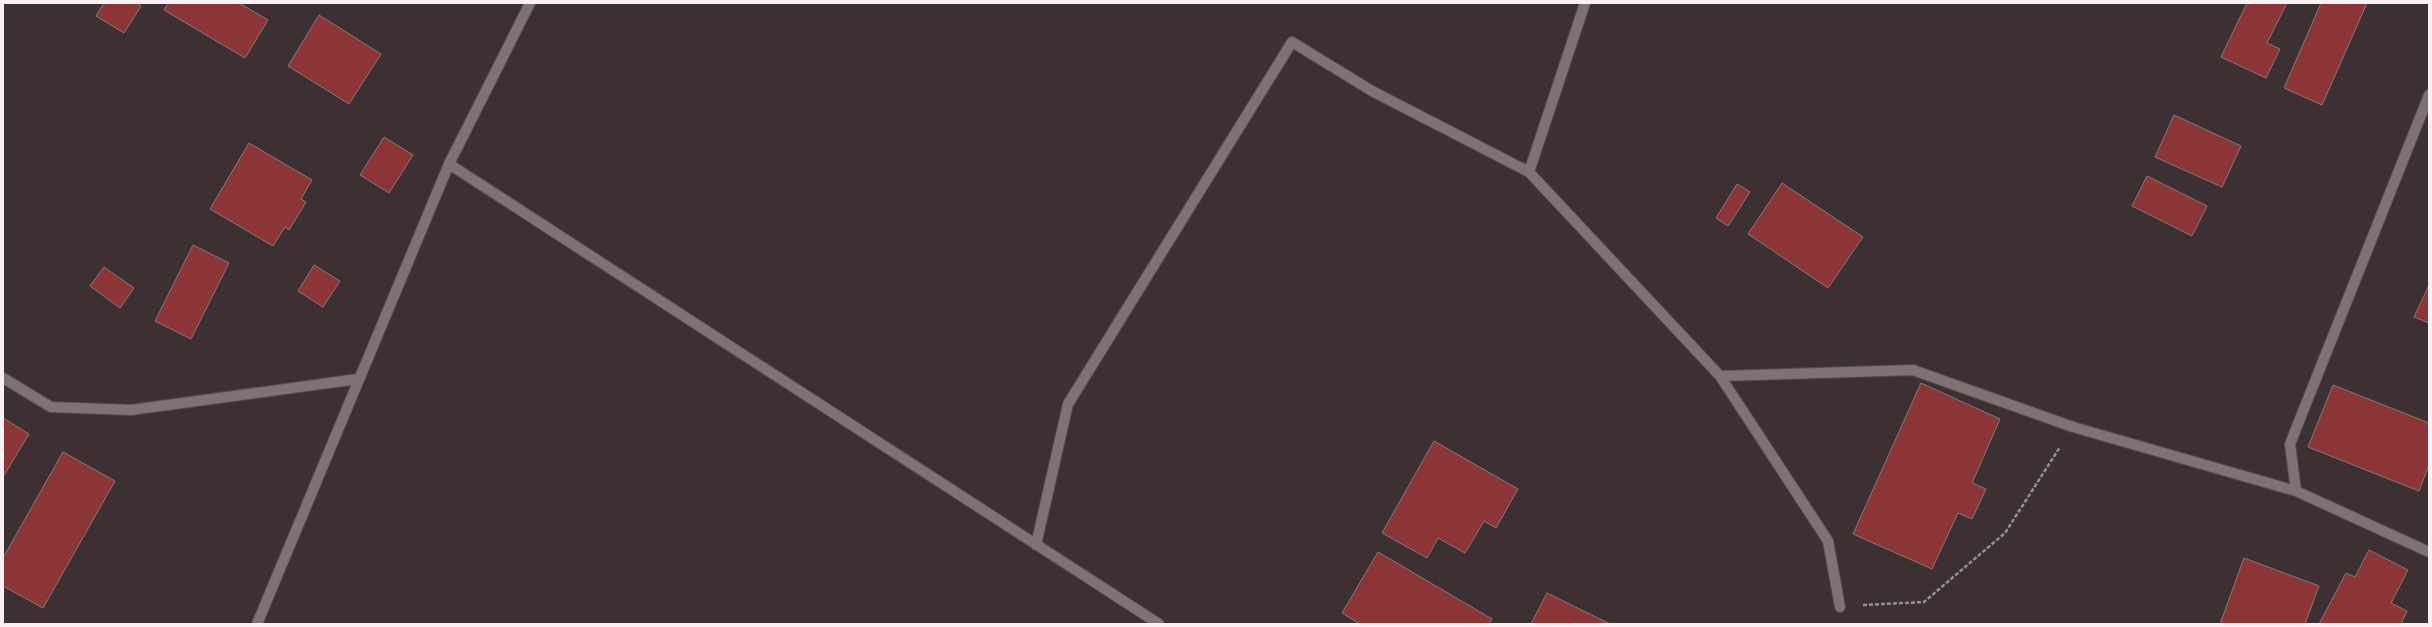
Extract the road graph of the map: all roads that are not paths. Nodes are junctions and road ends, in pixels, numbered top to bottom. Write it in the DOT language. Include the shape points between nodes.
graph roads {
  1 [pos="530,3"];
  2 [pos="1585,3"];
  3 [pos="2429,95"];
  4 [pos="449,164"];
  5 [pos="1529,172"];
  6 [pos="1720,376"];
  7 [pos="3,378"];
  8 [pos="358,379"];
  9 [pos="2296,491"];
  10 [pos="1036,544"];
  11 [pos="2429,552"];
  12 [pos="1840,607"];
  13 [pos="257,624"];
  14 [pos="1159,624"];
  1 -- 4 [label="street"];
  2 -- 5 [label="street"];
  3 -- 9 [label="street" via="2290,444"];
  4 -- 8 [label="street"];
  4 -- 10 [label="street"];
  5 -- 6 [label="street"];
  5 -- 10 [label="street" via="1372,91 1292,42 1068,404"];
  6 -- 9 [label="street" via="1913,370 2073,427"];
  6 -- 12 [label="street" via="1828,541"];
  7 -- 8 [label="street" via="51,407 131,410"];
  8 -- 13 [label="street"];
  9 -- 11 [label="street"];
  10 -- 14 [label="street"];
}
